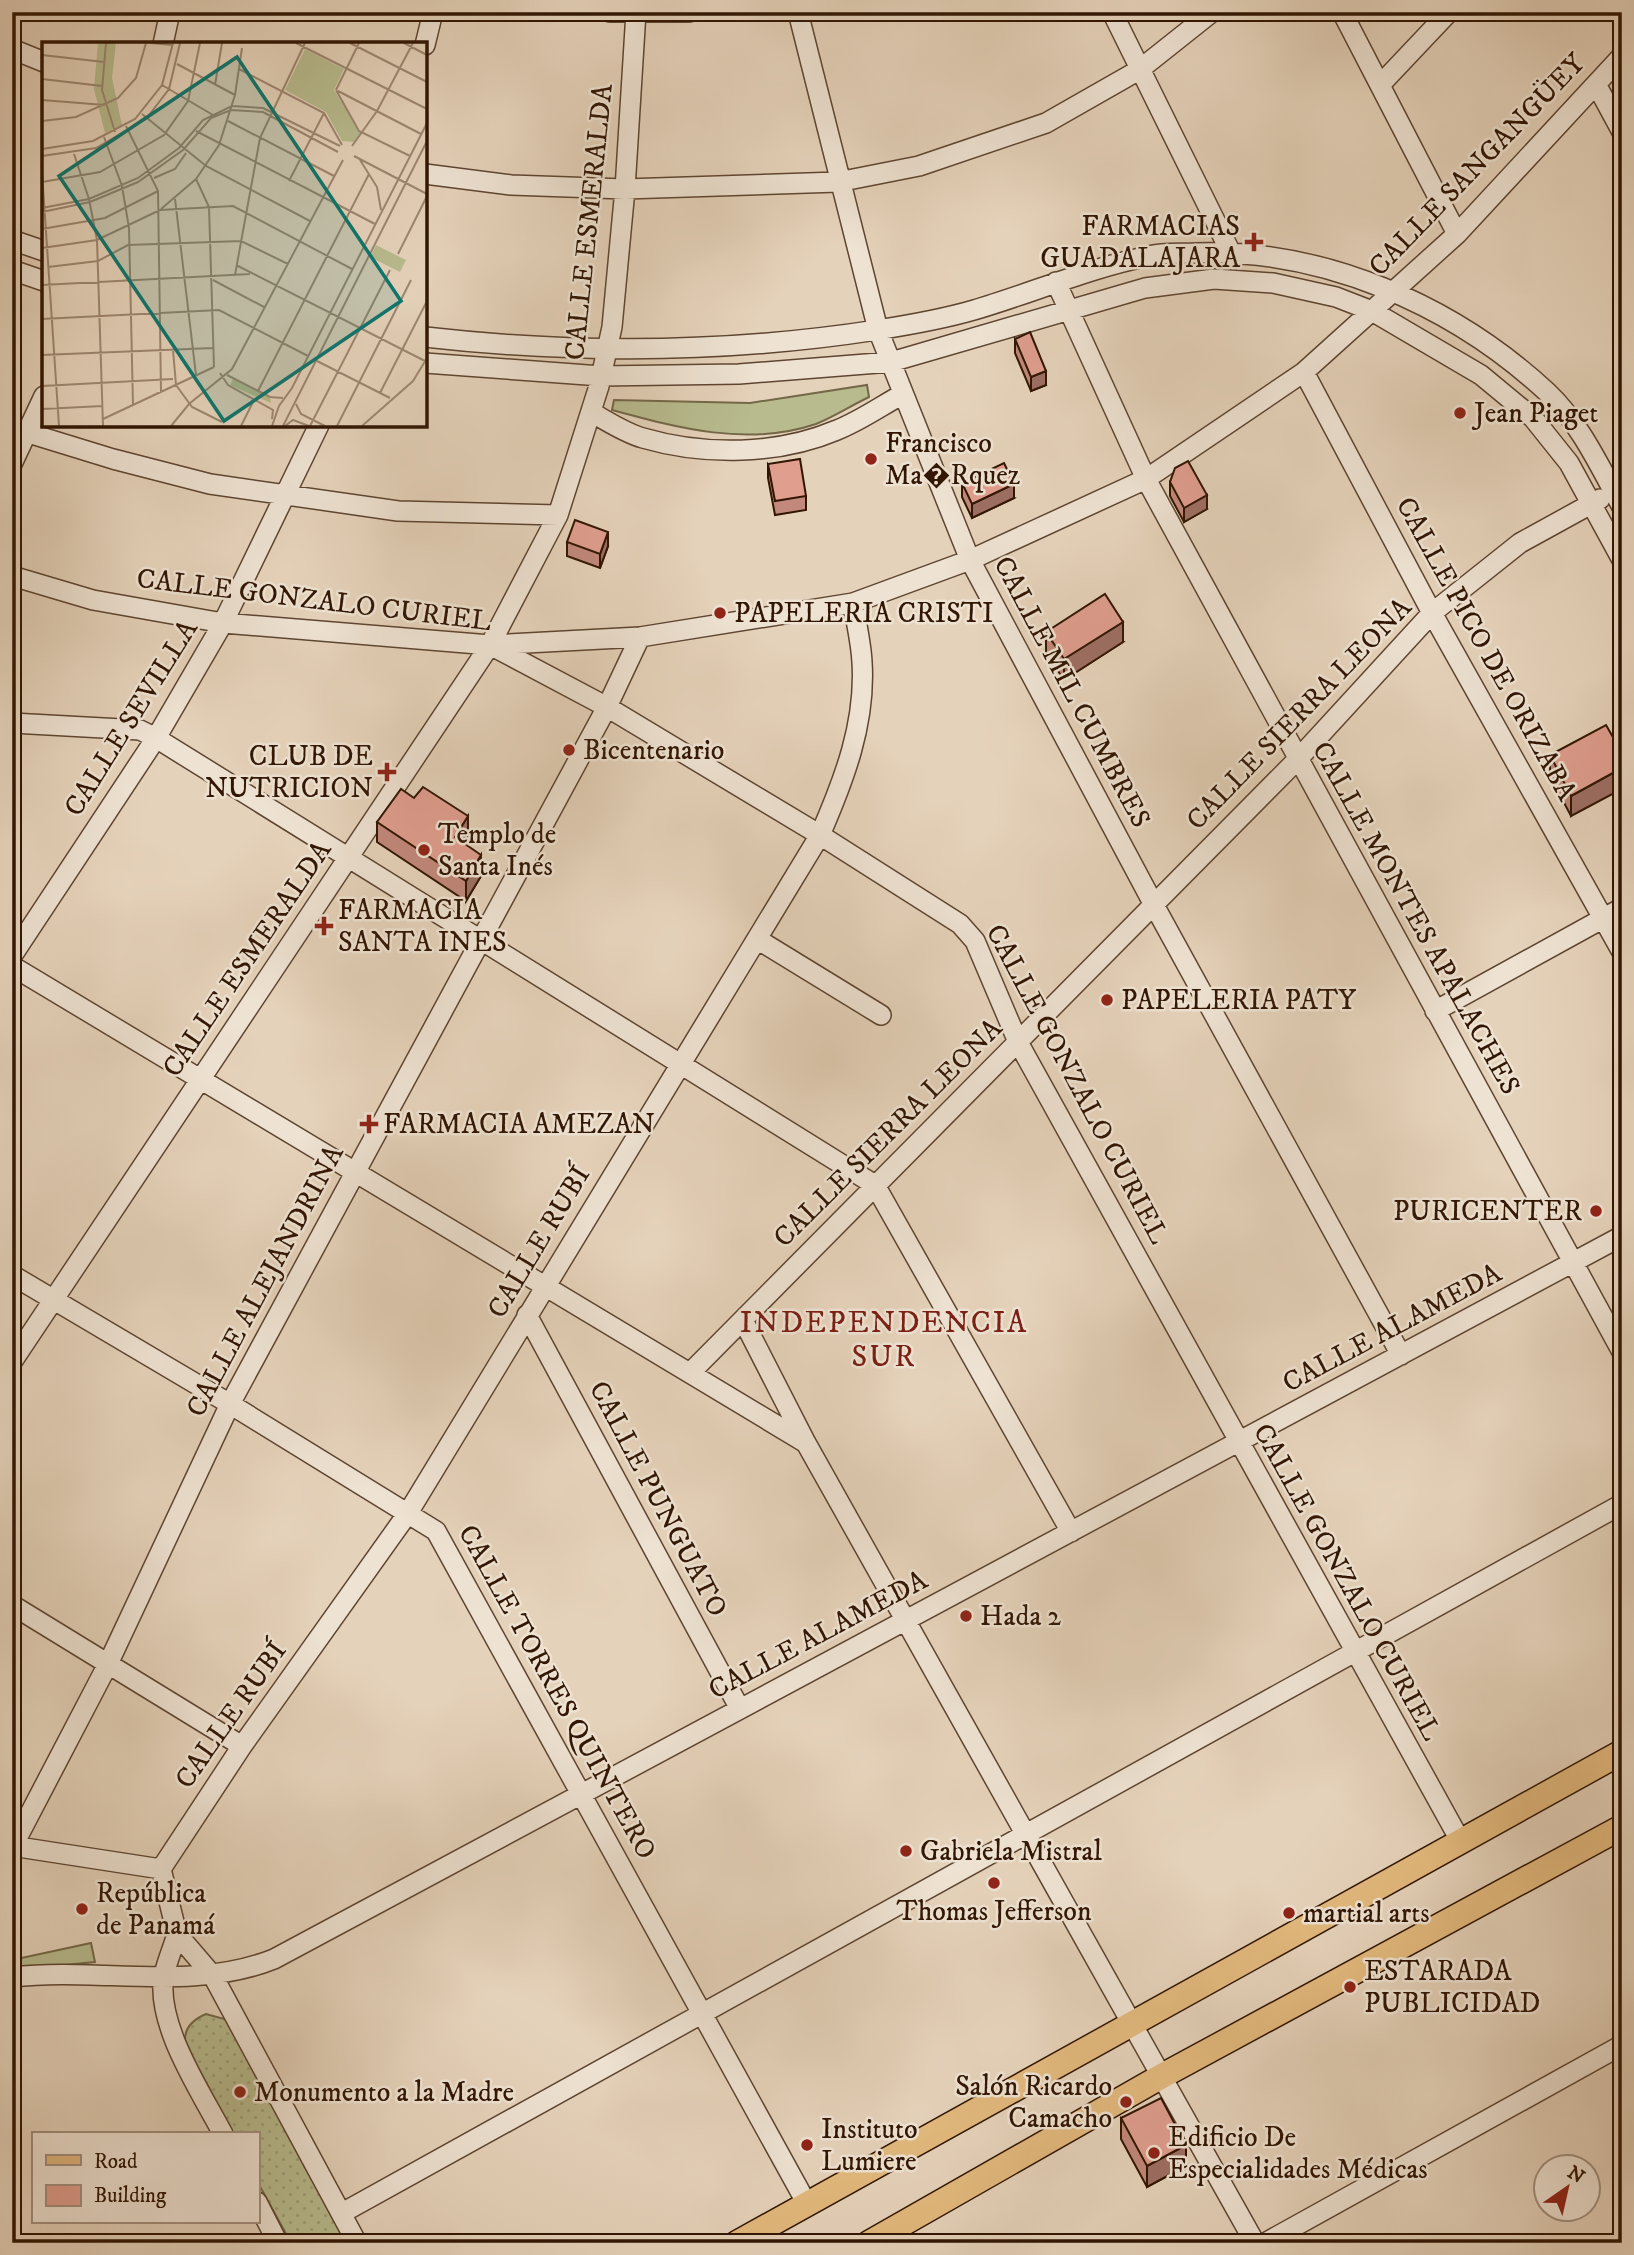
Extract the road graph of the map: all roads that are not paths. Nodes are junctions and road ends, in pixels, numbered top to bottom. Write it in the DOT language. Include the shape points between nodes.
graph roads {
  1 [pos="170,12"];
  2 [pos="432,12"];
  3 [pos="610,12"];
  4 [pos="689,12"];
  5 [pos="798,12"];
  6 [pos="1112,12"];
  7 [pos="1212,12"];
  8 [pos="1342,12"];
  9 [pos="1450,12"];
  10 [pos="636,13"];
  11 [pos="163,42"];
  12 [pos="426,42"];
  13 [pos="12,49"];
  14 [pos="1622,56"];
  15 [pos="42,61"];
  16 [pos="1139,70"];
  17 [pos="1596,84"];
  18 [pos="1380,85"];
  19 [pos="1622,132"];
  20 [pos="427,174"];
  21 [pos="838,181"];
  22 [pos="625,189"];
  23 [pos="1457,234"];
  24 [pos="12,240"];
  25 [pos="42,250"];
  26 [pos="1230,251"];
  27 [pos="12,270"];
  28 [pos="1243,279"];
  29 [pos="42,280"];
  30 [pos="1056,282"];
  31 [pos="1394,292"];
  32 [pos="1069,310"];
  33 [pos="1372,311"];
  34 [pos="878,330"];
  35 [pos="427,337"];
  36 [pos="607,349"];
  37 [pos="891,362"];
  38 [pos="427,363"];
  39 [pos="1304,372"];
  40 [pos="601,376"];
  41 [pos="903,394"];
  42 [pos="42,399"];
  43 [pos="591,412"];
  44 [pos="319,427"];
  45 [pos="20,430"];
  46 [pos="12,464"];
  47 [pos="1146,479"];
  48 [pos="287,495"];
  49 [pos="1619,495"];
  50 [pos="1591,504"];
  51 [pos="558,515"];
  52 [pos="970,560"];
  53 [pos="1622,560"];
  54 [pos="12,576"];
  55 [pos="853,603"];
  56 [pos="1432,613"];
  57 [pos="223,623"];
  58 [pos="640,637"];
  59 [pos="490,645"];
  60 [pos="607,707"];
  61 [pos="12,723"];
  62 [pos="156,738"];
  63 [pos="1298,759"];
  64 [pos="820,835"];
  65 [pos="349,858"];
  66 [pos="1154,905"];
  67 [pos="1622,908"];
  68 [pos="1603,918"];
  69 [pos="479,939"];
  70 [pos="757,939"];
  71 [pos="1622,952"];
  72 [pos="12,956"];
  73 [pos="12,965"];
  74 [pos="1435,1011"];
  75 [pos="881,1015"];
  76 [pos="1018,1042"];
  77 [pos="680,1064"];
  78 [pos="201,1079"];
  79 [pos="354,1171"];
  80 [pos="876,1185"];
  81 [pos="1622,1236"];
  82 [pos="1572,1263"];
  83 [pos="12,1275"];
  84 [pos="545,1286"];
  85 [pos="54,1299"];
  86 [pos="527,1315"];
  87 [pos="743,1320"];
  88 [pos="1622,1352"];
  89 [pos="1401,1355"];
  90 [pos="12,1362"];
  91 [pos="690,1373"];
  92 [pos="230,1404"];
  93 [pos="806,1443"];
  94 [pos="1237,1443"];
  95 [pos="1622,1504"];
  96 [pos="408,1513"];
  97 [pos="1071,1532"];
  98 [pos="12,1605"];
  99 [pos="906,1620"];
  100 [pos="1354,1652"];
  101 [pos="108,1664"];
  102 [pos="740,1709"];
  103 [pos="242,1746"];
  104 [pos="1622,1752"];
  105 [pos="581,1793"];
  106 [pos="1622,1827"];
  107 [pos="1026,1834"];
  108 [pos="1461,1842"];
  109 [pos="13,1846"];
  110 [pos="161,1869"];
  111 [pos="177,1934"];
  112 [pos="213,1976"];
  113 [pos="12,1977"];
  114 [pos="164,1977"];
  115 [pos="703,2013"];
  116 [pos="1134,2024"];
  117 [pos="1622,2045"];
  118 [pos="1162,2076"];
  119 [pos="222,2132"];
  120 [pos="807,2204"];
  121 [pos="259,2206"];
  122 [pos="342,2213"];
  123 [pos="278,2243"];
  124 [pos="357,2243"];
  125 [pos="737,2243"];
  126 [pos="869,2243"];
  127 [pos="1255,2243"];
  128 [pos="1265,2243"];
  1 -- 11 [label="street"];
  2 -- 12 [label="street"];
  3 -- 10 [label="street"];
  4 -- 10 [label="street"];
  5 -- 21 [label="street, CALLE MIL CUMBRES"];
  6 -- 16 [label="street"];
  7 -- 16 [label="street"];
  8 -- 18 [label="street"];
  9 -- 18 [label="street"];
  10 -- 22 [label="street, CALLE ESMERALDA"];
  13 -- 15 [label="street"];
  14 -- 17 [label="street, CALLE SANGANGÜEY"];
  16 -- 21 [label="street" via="1046,123 992,144 919,166"];
  16 -- 26 [label="street"];
  17 -- 19 [label="street"];
  17 -- 23 [label="street, CALLE SANGANGÜEY"];
  18 -- 23 [label="street"];
  20 -- 22 [label="street" via="511,185"];
  21 -- 22 [label="street"];
  21 -- 34 [label="street, CALLE MIL CUMBRES"];
  22 -- 36 [label="street, CALLE ESMERALDA"];
  23 -- 31 [label="street, CALLE SANGANGÜEY"];
  24 -- 25 [label="street"];
  26 -- 28 [label="street"];
  26 -- 30 [label="street" via="1152,255"];
  26 -- 31 [label="street" via="1289,258"];
  27 -- 29 [label="street"];
  28 -- 32 [label="street" via="1145,288"];
  28 -- 33 [label="street" via="1336,297"];
  30 -- 32 [label="street, CALLE MONTES APALACHES"];
  30 -- 34 [label="street" via="972,310"];
  31 -- 33 [label="street, CALLE SANGANGÜEY"];
  31 -- 49 [label="street" via="1496,351 1549,393 1585,439"];
  32 -- 37 [label="street"];
  32 -- 47 [label="street, CALLE MONTES APALACHES"];
  33 -- 39 [label="street, CALLE SANGANGÜEY"];
  33 -- 50 [label="street" via="1481,375 1533,418 1569,463"];
  34 -- 36 [label="street" via="737,346"];
  34 -- 37 [label="street, CALLE MIL CUMBRES"];
  35 -- 36 [label="street" via="492,345"];
  36 -- 40 [label="street, CALLE ESMERALDA"];
  37 -- 40 [label="street" via="739,374"];
  37 -- 41 [label="street, CALLE MIL CUMBRES"];
  38 -- 40 [label="street"];
  39 -- 47 [label="street, CALLE SANGANGÜEY"];
  39 -- 56 [label="street, CALLE PICO DE ORIZABA"];
  40 -- 43 [label="street, CALLE ESMERALDA"];
  41 -- 43 [label="street" via="838,430 761,450 681,446 641,438"];
  41 -- 52 [label="street, CALLE MIL CUMBRES"];
  42 -- 45 [label="street"];
  43 -- 51 [label="street, CALLE ESMERALDA"];
  44 -- 48 [label="street, CALLE SEVILLA"];
  45 -- 46 [label="street"];
  45 -- 48 [label="street" via="210,484"];
  47 -- 52 [label="street, CALLE SANGANGÜEY"];
  47 -- 63 [label="street, CALLE MONTES APALACHES"];
  48 -- 51 [label="street" via="398,511"];
  48 -- 57 [label="street, CALLE SEVILLA"];
  49 -- 50 [label="street, CALLE SIERRA LEONA"];
  50 -- 53 [label="street"];
  50 -- 56 [label="street, CALLE SIERRA LEONA" via="1520,543"];
  51 -- 59 [label="street, CALLE ESMERALDA"];
  52 -- 55 [label="street, CALLE SANGANGÜEY"];
  52 -- 66 [label="street, CALLE MIL CUMBRES"];
  54 -- 57 [label="street, CALLE GONZALO CURIEL" via="93,600"];
  55 -- 58 [label="street, CALLE SANGANGÜEY"];
  55 -- 64 [label="street, CALLE RUBÍ" via="862,663 859,726 844,780"];
  56 -- 63 [label="street, CALLE SIERRA LEONA"];
  56 -- 68 [label="street, CALLE PICO DE ORIZABA"];
  57 -- 59 [label="street, CALLE GONZALO CURIEL"];
  57 -- 62 [label="street, CALLE SEVILLA"];
  58 -- 59 [label="street, CALLE SANGANGÜEY"];
  58 -- 60 [label="street, CALLE ALEJANDRINA"];
  59 -- 60 [label="street, CALLE GONZALO CURIEL"];
  59 -- 65 [label="street, CALLE ESMERALDA"];
  60 -- 64 [label="street, CALLE GONZALO CURIEL"];
  60 -- 69 [label="street, CALLE ALEJANDRINA"];
  61 -- 62 [label="street" via="140,730"];
  62 -- 65 [label="street"];
  62 -- 72 [label="street, CALLE SEVILLA"];
  63 -- 66 [label="street, CALLE SIERRA LEONA"];
  63 -- 74 [label="street, CALLE MONTES APALACHES"];
  64 -- 70 [label="street, CALLE RUBÍ"];
  64 -- 76 [label="street, CALLE GONZALO CURIEL" via="969,931"];
  65 -- 69 [label="street"];
  65 -- 78 [label="street, CALLE ESMERALDA"];
  66 -- 76 [label="street, CALLE SIERRA LEONA"];
  66 -- 89 [label="street, CALLE MIL CUMBRES"];
  67 -- 68 [label="street"];
  68 -- 71 [label="street, CALLE PICO DE ORIZABA"];
  68 -- 74 [label="street"];
  69 -- 77 [label="street"];
  69 -- 79 [label="street, CALLE ALEJANDRINA"];
  70 -- 75 [label="street"];
  70 -- 77 [label="street, CALLE RUBÍ"];
  73 -- 78 [label="street"];
  74 -- 82 [label="street, CALLE MONTES APALACHES"];
  76 -- 80 [label="street, CALLE SIERRA LEONA"];
  76 -- 94 [label="street, CALLE GONZALO CURIEL"];
  77 -- 80 [label="street"];
  77 -- 84 [label="street, CALLE RUBÍ"];
  78 -- 79 [label="street"];
  78 -- 85 [label="street, CALLE ESMERALDA"];
  79 -- 84 [label="street"];
  79 -- 92 [label="street, CALLE ALEJANDRINA"];
  80 -- 87 [label="street, CALLE SIERRA LEONA"];
  80 -- 97 [label="street"];
  81 -- 82 [label="street, CALLE ALAMEDA"];
  82 -- 88 [label="street, CALLE MONTES APALACHES"];
  82 -- 89 [label="street, CALLE ALAMEDA"];
  83 -- 85 [label="street, CALLE TORRES QUINTERO"];
  84 -- 86 [label="street, CALLE RUBÍ"];
  84 -- 91 [label="street"];
  85 -- 90 [label="street, CALLE ESMERALDA"];
  85 -- 92 [label="street, CALLE TORRES QUINTERO"];
  86 -- 96 [label="street, CALLE RUBÍ"];
  86 -- 102 [label="street, CALLE PUNGUATO"];
  87 -- 91 [label="street, CALLE SIERRA LEONA"];
  87 -- 93 [label="street"];
  89 -- 94 [label="street, CALLE ALAMEDA"];
  91 -- 93 [label="street"];
  92 -- 96 [label="street, CALLE TORRES QUINTERO"];
  92 -- 101 [label="street, CALLE ALEJANDRINA"];
  93 -- 99 [label="street"];
  94 -- 97 [label="street, CALLE ALAMEDA"];
  94 -- 100 [label="street, CALLE GONZALO CURIEL"];
  95 -- 100 [label="street"];
  96 -- 103 [label="street, CALLE RUBÍ"];
  96 -- 105 [label="street, CALLE TORRES QUINTERO" via="436,1531"];
  97 -- 99 [label="street, CALLE ALAMEDA"];
  98 -- 101 [label="street"];
  99 -- 102 [label="street, CALLE ALAMEDA"];
  99 -- 107 [label="street"];
  100 -- 107 [label="street"];
  100 -- 108 [label="street, CALLE GONZALO CURIEL"];
  101 -- 103 [label="street"];
  101 -- 109 [label="street, CALLE ALEJANDRINA"];
  102 -- 105 [label="street, CALLE ALAMEDA"];
  103 -- 110 [label="street, CALLE RUBÍ"];
  104 -- 108 [label="main road"];
  105 -- 112 [label="street, CALLE ALAMEDA" via="274,1959 245,1971"];
  105 -- 115 [label="street, CALLE TORRES QUINTERO"];
  106 -- 118 [label="main road"];
  107 -- 115 [label="street"];
  107 -- 116 [label="street"];
  108 -- 116 [label="main road"];
  109 -- 110 [label="street"];
  110 -- 111 [label="street"];
  111 -- 112 [label="street"];
  111 -- 114 [label="street"];
  112 -- 114 [label="street, CALLE ALAMEDA"];
  112 -- 122 [label="street"];
  113 -- 114 [label="street, CALLE ALAMEDA" via="69,1973"];
  114 -- 119 [label="street" via="165,2008 176,2042"];
  115 -- 120 [label="street, CALLE TORRES QUINTERO"];
  115 -- 122 [label="street"];
  116 -- 118 [label="street"];
  116 -- 120 [label="main road"];
  117 -- 128 [label="street"];
  118 -- 126 [label="main road"];
  118 -- 127 [label="street"];
  120 -- 125 [label="main road"];
  121 -- 123 [label="street"];
  122 -- 124 [label="street"];
}
